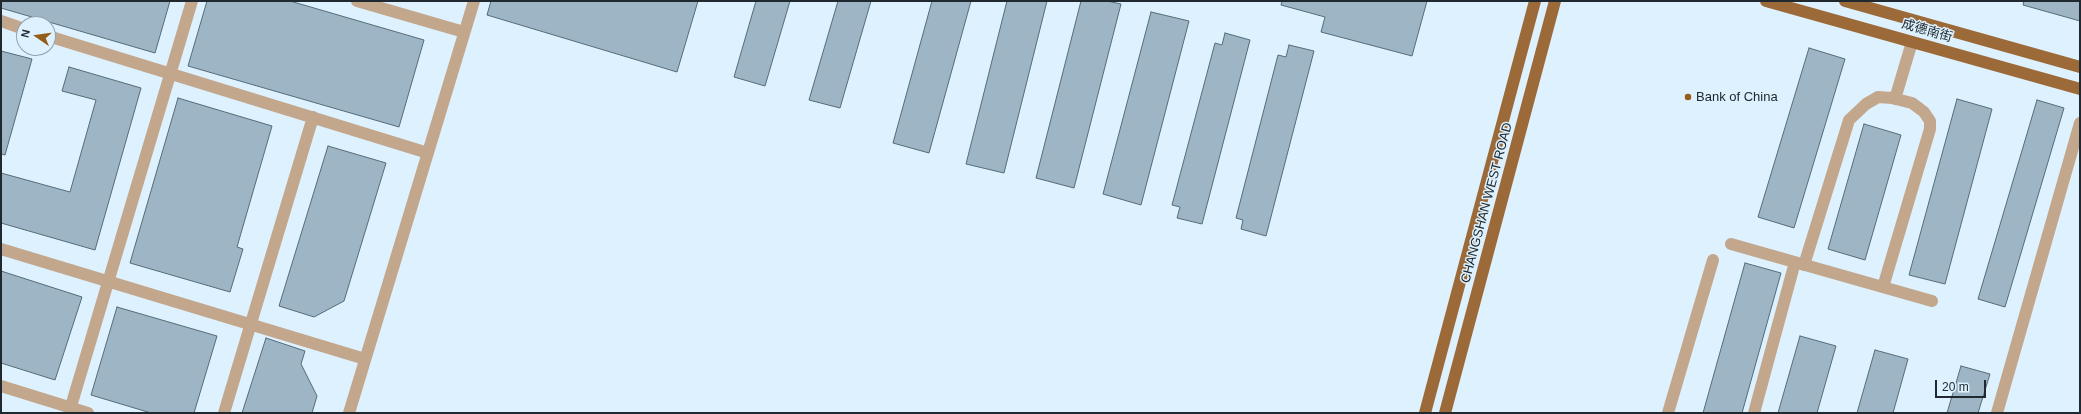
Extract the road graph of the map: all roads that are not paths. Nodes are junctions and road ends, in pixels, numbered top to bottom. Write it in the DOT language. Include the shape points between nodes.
graph roads {
  1 [pos="192,1"];
  2 [pos="357,1"];
  3 [pos="474,1"];
  4 [pos="1535,1"];
  5 [pos="1555,1"];
  6 [pos="1766,1"];
  7 [pos="1845,1"];
  8 [pos="1,21"];
  9 [pos="16,26"];
  10 [pos="464,32"];
  11 [pos="56,38"];
  12 [pos="1912,42"];
  13 [pos="2080,67"];
  14 [pos="171,74"];
  15 [pos="2080,89"];
  16 [pos="1895,99"];
  17 [pos="313,118"];
  18 [pos="2080,123"];
  19 [pos="428,153"];
  20 [pos="1731,244"];
  21 [pos="1,249"];
  22 [pos="1713,260"];
  23 [pos="1800,264"];
  24 [pos="108,281"];
  25 [pos="1883,287"];
  26 [pos="1932,301"];
  27 [pos="251,325"];
  28 [pos="365,359"];
  29 [pos="1,386"];
  30 [pos="70,410"];
  31 [pos="88,413"];
  32 [pos="224,413"];
  33 [pos="349,413"];
  34 [pos="1425,413"];
  35 [pos="1445,413"];
  36 [pos="1668,413"];
  37 [pos="1754,413"];
  38 [pos="1998,413"];
  1 -- 14 [label="street"];
  2 -- 10 [label="street"];
  3 -- 10 [label="street"];
  4 -- 34 [label="main road, CHANGSHAN WEST ROAD"];
  5 -- 35 [label="main road, CHANGSHAN WEST ROAD"];
  6 -- 12 [label="main road, 成德南街"];
  7 -- 13 [label="main road, 成德南街"];
  8 -- 9 [label="street"];
  10 -- 19 [label="street"];
  11 -- 14 [label="street"];
  12 -- 15 [label="main road, 成德南街"];
  12 -- 16 [label="street"];
  14 -- 17 [label="street"];
  14 -- 24 [label="street"];
  16 -- 23 [label="street" via="1878,97 1849,120"];
  16 -- 25 [label="street" via="1912,103 1924,112 1930,121 1930,129"];
  17 -- 19 [label="street"];
  17 -- 27 [label="street"];
  18 -- 38 [label="street"];
  19 -- 28 [label="street"];
  20 -- 23 [label="street"];
  21 -- 24 [label="street"];
  22 -- 36 [label="street"];
  23 -- 25 [label="street"];
  23 -- 37 [label="street"];
  24 -- 27 [label="street"];
  24 -- 30 [label="street"];
  25 -- 26 [label="street"];
  27 -- 28 [label="street"];
  27 -- 32 [label="street"];
  28 -- 33 [label="street"];
  29 -- 30 [label="street"];
  30 -- 31 [label="street"];
}
